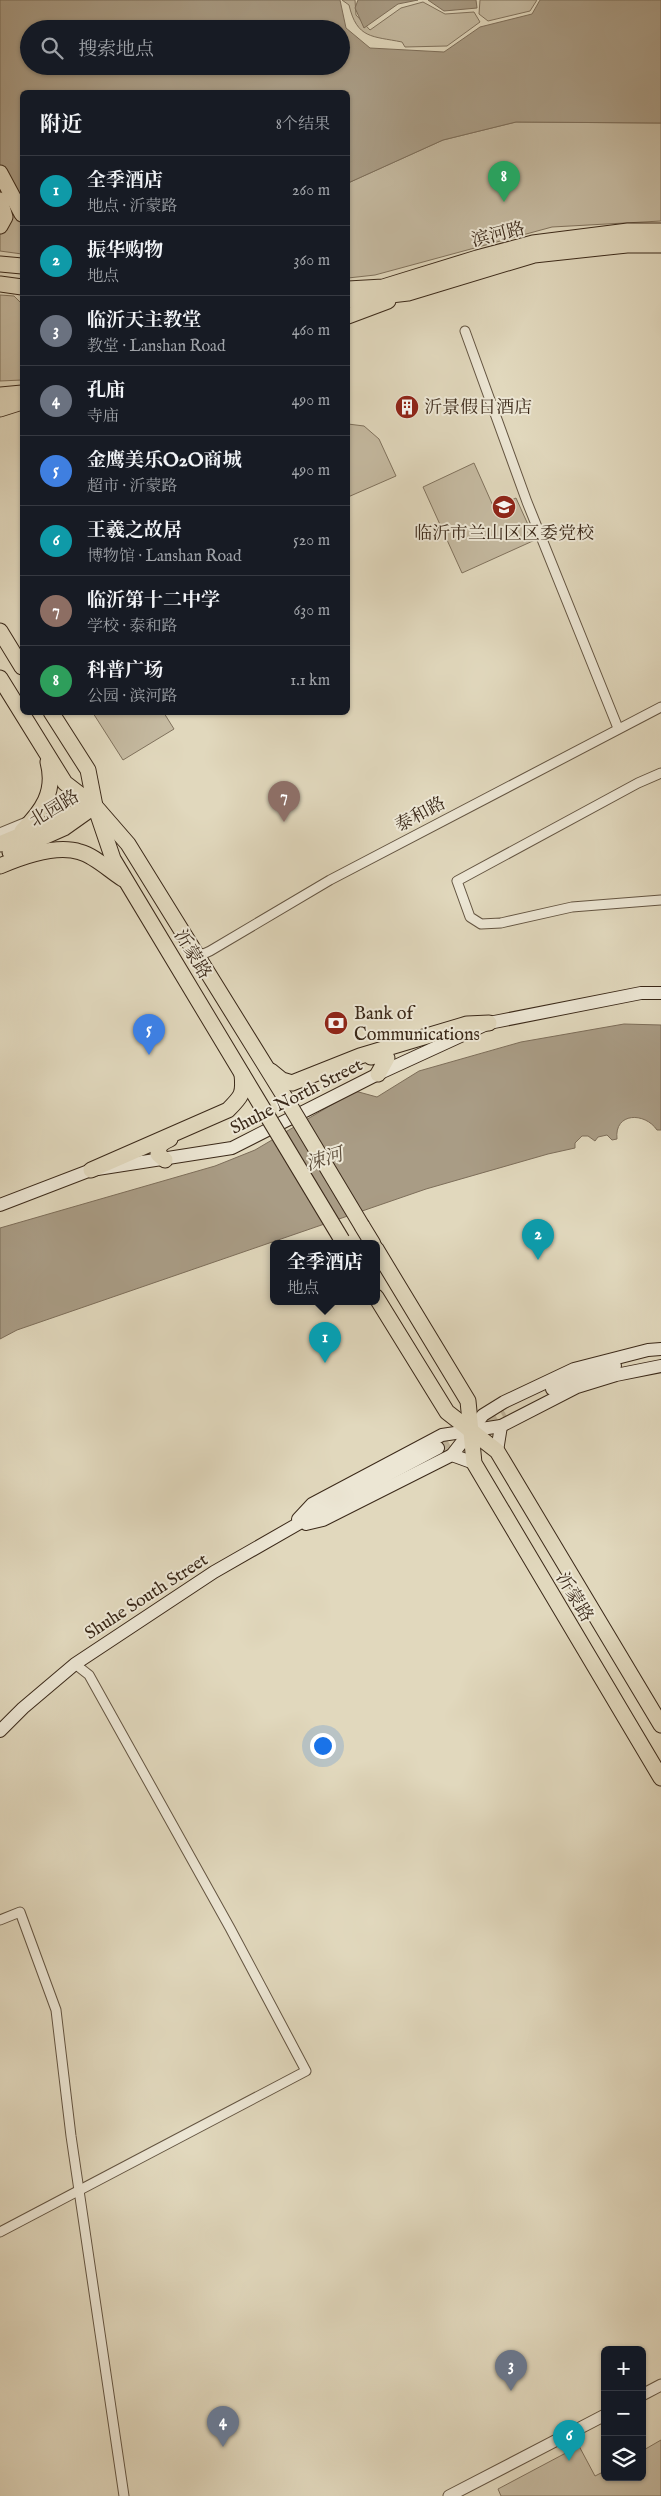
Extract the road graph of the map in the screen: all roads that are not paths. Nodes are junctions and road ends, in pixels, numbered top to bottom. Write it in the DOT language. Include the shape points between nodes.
graph roads {
  1 [pos="0,173"];
  2 [pos="0,200"];
  3 [pos="20,210"];
  4 [pos="0,226"];
  5 [pos="661,231"];
  6 [pos="661,245"];
  7 [pos="0,264"];
  8 [pos="20,266"];
  9 [pos="0,284"];
  10 [pos="20,288"];
  11 [pos="350,289"];
  12 [pos="408,293"];
  13 [pos="350,300"];
  14 [pos="350,315"];
  15 [pos="465,331"];
  16 [pos="20,393"];
  17 [pos="0,395"];
  18 [pos="20,403"];
  19 [pos="0,409"];
  20 [pos="0,631"];
  21 [pos="20,664"];
  22 [pos="0,678"];
  23 [pos="661,707"];
  24 [pos="20,710"];
  25 [pos="23,715"];
  26 [pos="53,715"];
  27 [pos="618,728"];
  28 [pos="45,750"];
  29 [pos="661,773"];
  30 [pos="95,806"];
  31 [pos="33,820"];
  32 [pos="0,834"];
  33 [pos="15,838"];
  34 [pos="0,844"];
  35 [pos="0,857"];
  36 [pos="0,866"];
  37 [pos="127,882"];
  38 [pos="661,900"];
  39 [pos="198,956"];
  40 [pos="661,994"];
  41 [pos="489,1023"];
  42 [pos="265,1065"];
  43 [pos="242,1072"];
  44 [pos="378,1074"];
  45 [pos="289,1104"];
  46 [pos="268,1117"];
  47 [pos="165,1160"];
  48 [pos="91,1170"];
  49 [pos="0,1205"];
  50 [pos="342,1240"];
  51 [pos="371,1240"];
  52 [pos="380,1256"];
  53 [pos="380,1303"];
  54 [pos="661,1349"];
  55 [pos="661,1358"];
  56 [pos="661,1366"];
  57 [pos="468,1401"];
  58 [pos="498,1410"];
  59 [pos="502,1426"];
  60 [pos="470,1430"];
  61 [pos="438,1448"];
  62 [pos="497,1451"];
  63 [pos="452,1455"];
  64 [pos="474,1463"];
  65 [pos="292,1527"];
  66 [pos="75,1664"];
  67 [pos="661,1725"];
  68 [pos="0,1731"];
  69 [pos="661,1778"];
  70 [pos="0,1920"];
  71 [pos="79,2191"];
  72 [pos="0,2232"];
  73 [pos="661,2385"];
  74 [pos="646,2393"];
  75 [pos="601,2417"];
  76 [pos="124,2496"];
  77 [pos="449,2496"];
  1 -- 3 [label="main road"];
  2 -- 4 [label="main road" via="5,217"];
  5 -- 11 [label="main road, 滨河路" via="628,231 533,244 383,287"];
  6 -- 12 [label="main road, 滨河路" via="626,245 534,255"];
  7 -- 8 [label="main road"];
  9 -- 10 [label="main road"];
  12 -- 13 [label="main road, 滨河路"];
  12 -- 14 [label="main road"];
  15 -- 27 [label="street" via="527,502"];
  16 -- 17 [label="main road"];
  18 -- 19 [label="main road"];
  20 -- 21 [label="main road"];
  22 -- 24 [label="main road, 沂蒙路"];
  23 -- 27 [label="street, 泰和路"];
  25 -- 28 [label="main road, 沂蒙路"];
  26 -- 30 [label="main road, 沂蒙路" via="88,770"];
  27 -- 39 [label="street, 泰和路" via="330,880"];
  28 -- 30 [label="main road, 沂蒙路" via="65,783"];
  28 -- 31 [label="main road" via="52,776 50,789"];
  29 -- 38 [label="street" via="457,881 470,917 481,924 502,923 572,907"];
  30 -- 33 [label="main road, 北园路"];
  30 -- 35 [label="main road, 北园路" via="64,828"];
  30 -- 37 [label="main road, 沂蒙路" via="113,859"];
  30 -- 39 [label="main road, 沂蒙路" via="128,844"];
  31 -- 32 [label="street"];
  31 -- 33 [label="main road"];
  33 -- 34 [label="main road, 北园路"];
  36 -- 37 [label="main road" via="28,854 70,850 81,852"];
  37 -- 43 [label="main road, 沂蒙路"];
  39 -- 42 [label="main road, 沂蒙路"];
  40 -- 41 [label="main road, Shuhe North Street" via="641,993"];
  41 -- 42 [label="main road" via="467,1024 360,1056 292,1082 282,1080"];
  41 -- 44 [label="main road, Shuhe North Street"];
  42 -- 45 [label="main road, 沂蒙路"];
  43 -- 46 [label="main road, 沂蒙路"];
  43 -- 48 [label="main road" via="244,1090 228,1110"];
  44 -- 45 [label="main road" via="386,1058 382,1054 302,1084"];
  44 -- 47 [label="main road, Shuhe North Street" via="232,1148"];
  45 -- 51 [label="main road, 沂蒙路, bridge"];
  46 -- 47 [label="main road" via="246,1105 161,1143 158,1154"];
  46 -- 50 [label="main road, 沂蒙路, bridge"];
  47 -- 48 [label="main road, Shuhe North Street"];
  48 -- 49 [label="main road, Shuhe North Street"];
  52 -- 57 [label="main road, 沂蒙路"];
  53 -- 60 [label="main road, 沂蒙路" via="447,1412"];
  54 -- 58 [label="main road" via="574,1369"];
  55 -- 58 [label="main road" via="609,1368"];
  56 -- 59 [label="main road" via="577,1387"];
  57 -- 58 [label="main road"];
  57 -- 60 [label="main road, 沂蒙路"];
  58 -- 60 [label="main road"];
  59 -- 60 [label="main road"];
  59 -- 62 [label="main road"];
  60 -- 62 [label="main road, 沂蒙路"];
  60 -- 63 [label="main road"];
  60 -- 64 [label="main road, 沂蒙路"];
  60 -- 65 [label="main road" via="442,1435 312,1504"];
  61 -- 65 [label="main road, Shuhe South Street"];
  62 -- 67 [label="main road, 沂蒙路"];
  63 -- 64 [label="main road"];
  63 -- 65 [label="main road" via="323,1520"];
  64 -- 69 [label="main road, 沂蒙路"];
  65 -- 66 [label="main road, Shuhe South Street" via="214,1572"];
  66 -- 68 [label="main road, Shuhe South Street"];
  66 -- 71 [label="street" via="89,1675 306,2071"];
  70 -- 71 [label="street" via="20,1912 56,2010"];
  71 -- 72 [label="street"];
  71 -- 76 [label="street"];
  73 -- 74 [label="street"];
  75 -- 77 [label="street"];
}
